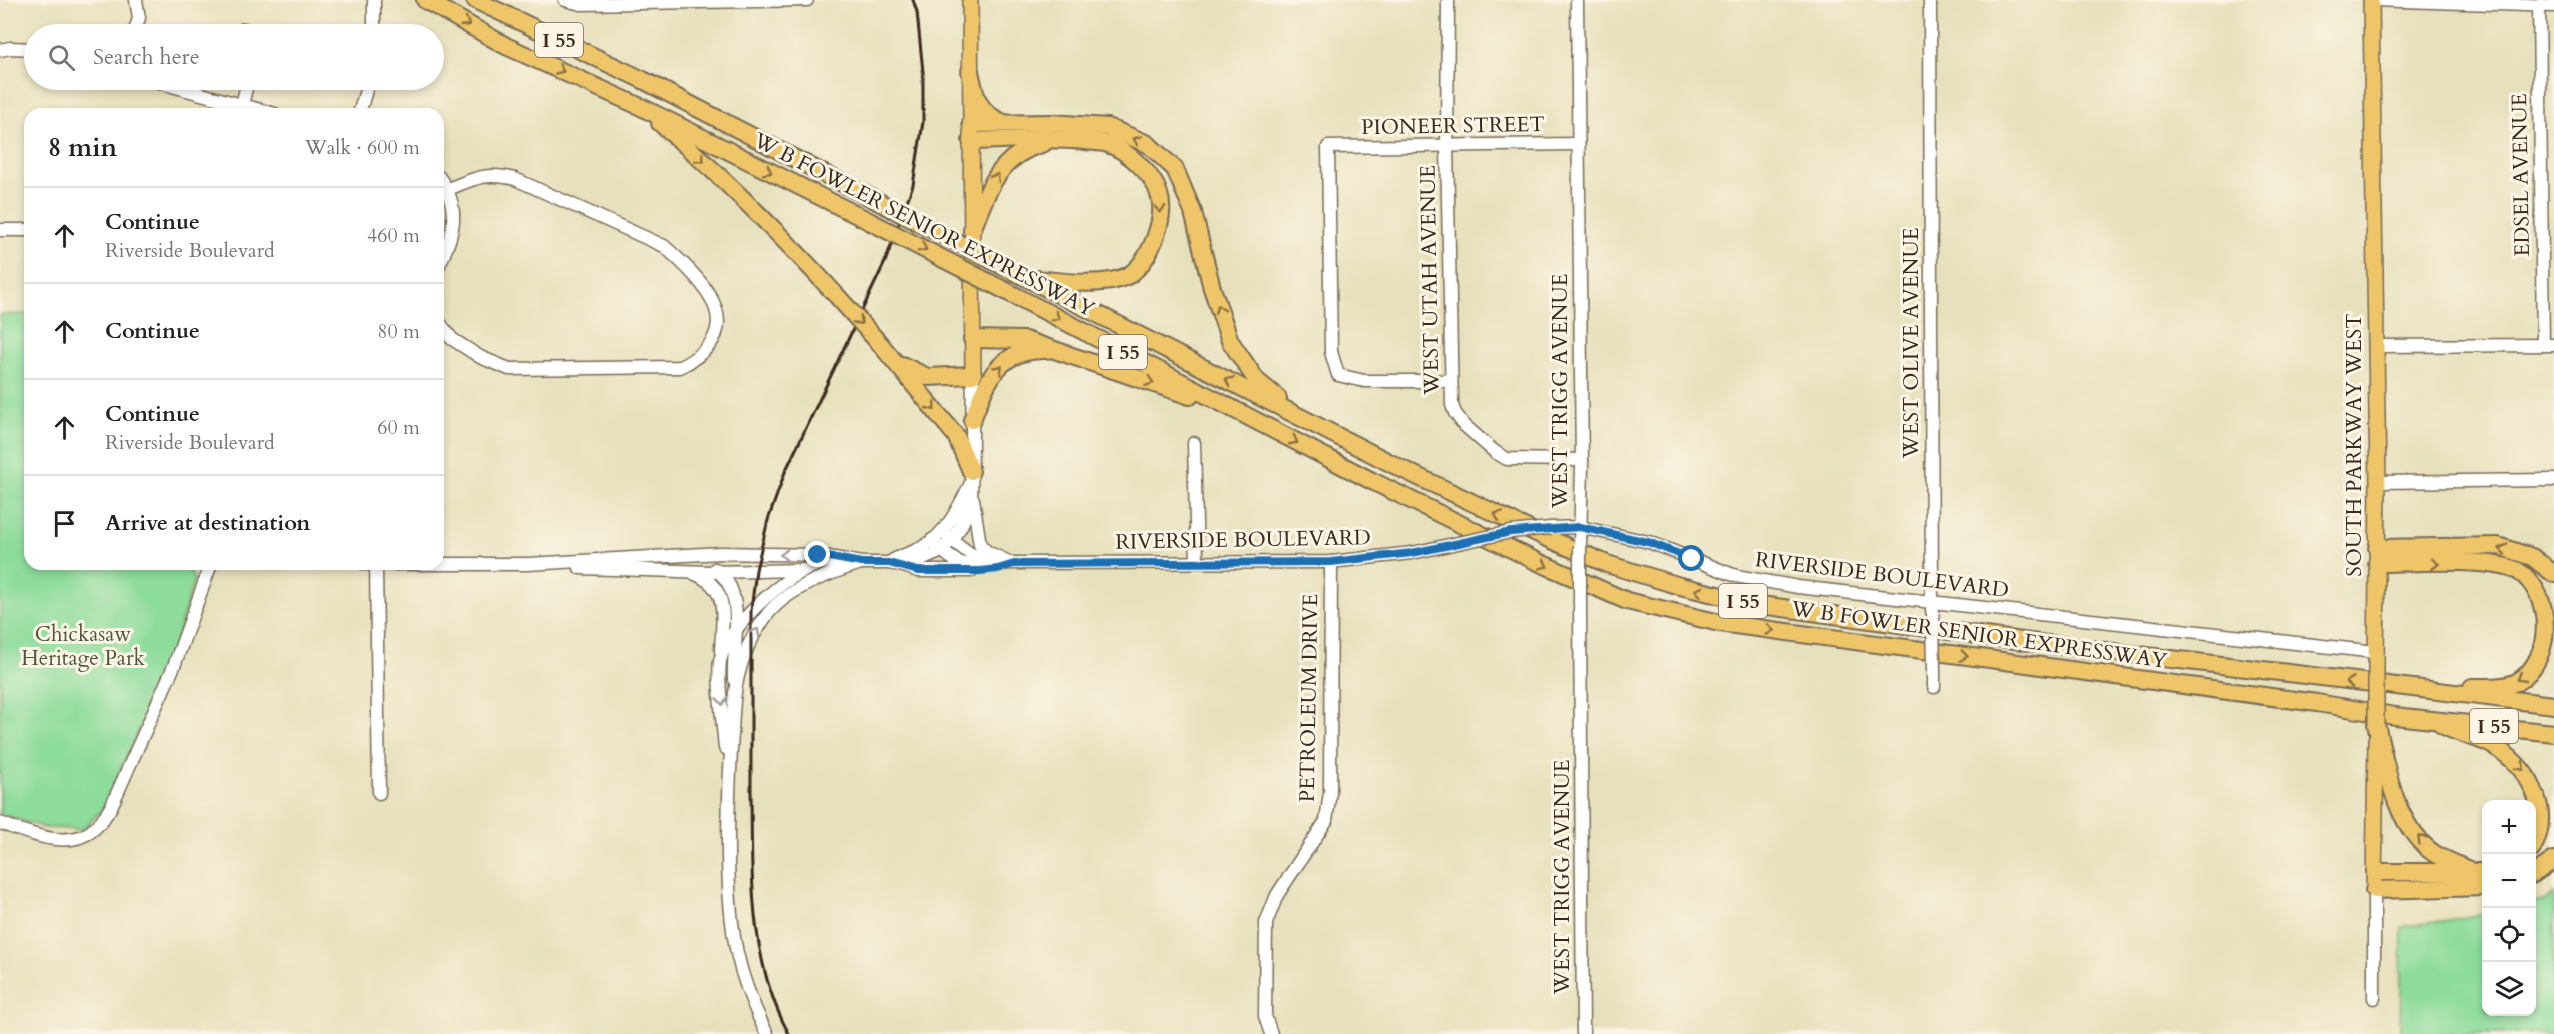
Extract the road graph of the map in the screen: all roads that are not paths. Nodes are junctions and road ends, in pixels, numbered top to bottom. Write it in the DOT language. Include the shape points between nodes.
graph roads {
  1 [pos="136,0"];
  2 [pos="375,0"];
  3 [pos="425,0"];
  4 [pos="475,0"];
  5 [pos="565,0"];
  6 [pos="807,0"];
  7 [pos="970,0"];
  8 [pos="1448,0"];
  9 [pos="1577,0"];
  10 [pos="1930,0"];
  11 [pos="2371,0"];
  12 [pos="2539,5"];
  13 [pos="2554,6"];
  14 [pos="137,24"];
  15 [pos="374,24"];
  16 [pos="24,49"];
  17 [pos="0,50"];
  18 [pos="970,71"];
  19 [pos="187,90"];
  20 [pos="246,90"];
  21 [pos="366,90"];
  22 [pos="242,105"];
  23 [pos="641,107"];
  24 [pos="253,108"];
  25 [pos="361,108"];
  26 [pos="971,124"];
  27 [pos="1005,124"];
  28 [pos="1061,138"];
  29 [pos="971,141"];
  30 [pos="1578,144"];
  31 [pos="1448,146"];
  32 [pos="444,184"];
  33 [pos="448,189"];
  34 [pos="0,230"];
  35 [pos="24,230"];
  36 [pos="972,230"];
  37 [pos="444,255"];
  38 [pos="1024,277"];
  39 [pos="444,329"];
  40 [pos="972,339"];
  41 [pos="2548,345"];
  42 [pos="2375,346"];
  43 [pos="1061,351"];
  44 [pos="896,362"];
  45 [pos="973,375"];
  46 [pos="1451,381"];
  47 [pos="1242,414"];
  48 [pos="1304,419"];
  49 [pos="972,420"];
  50 [pos="1194,443"];
  51 [pos="1582,460"];
  52 [pos="2554,480"];
  53 [pos="2378,482"];
  54 [pos="971,484"];
  55 [pos="1580,527"];
  56 [pos="942,531"];
  57 [pos="932,540"];
  58 [pos="952,540"];
  59 [pos="942,551"];
  60 [pos="2377,556"];
  61 [pos="609,560"];
  62 [pos="1197,562"];
  63 [pos="1331,562"];
  64 [pos="862,563"];
  65 [pos="889,563"];
  66 [pos="995,563"];
  67 [pos="444,564"];
  68 [pos="528,564"];
  69 [pos="1014,564"];
  70 [pos="904,566"];
  71 [pos="209,570"];
  72 [pos="376,570"];
  73 [pos="807,570"];
  74 [pos="840,570"];
  75 [pos="688,571"];
  76 [pos="719,572"];
  77 [pos="2554,574"];
  78 [pos="1932,608"];
  79 [pos="735,633"];
  80 [pos="2376,659"];
  81 [pos="720,661"];
  82 [pos="1934,687"];
  83 [pos="735,692"];
  84 [pos="2430,692"];
  85 [pos="2554,705"];
  86 [pos="2433,720"];
  87 [pos="2376,724"];
  88 [pos="2554,733"];
  89 [pos="729,791"];
  90 [pos="379,793"];
  91 [pos="0,823"];
  92 [pos="2536,843"];
  93 [pos="2554,860"];
  94 [pos="2469,870"];
  95 [pos="2482,871"];
  96 [pos="2375,872"];
  97 [pos="2536,872"];
  98 [pos="2482,887"];
  99 [pos="2374,890"];
  100 [pos="2374,998"];
  101 [pos="766,1034"];
  102 [pos="1271,1034"];
  103 [pos="1583,1034"];
  1 -- 14 [label="street"];
  2 -- 15 [label="street"];
  3 -- 23 [label="highway, W B FOWLER SENIOR EXPRESSWAY / I 55, one-way" via="506,46"];
  4 -- 38 [label="highway, W B FOWLER SENIOR EXPRESSWAY / I 55, bridge" via="643,80"];
  5 -- 6 [label="street" via="581,4"];
  7 -- 18 [label="main road"];
  8 -- 31 [label="street, WEST UTAH AVENUE"];
  9 -- 30 [label="street, WEST TRIGG AVENUE"];
  10 -- 78 [label="street, WEST OLIVE AVENUE"];
  11 -- 12 [label="street"];
  11 -- 42 [label="main road, SOUTH PARKWAY WEST"];
  12 -- 13 [label="street"];
  12 -- 41 [label="street, EDSEL AVENUE"];
  16 -- 17 [label="street"];
  18 -- 26 [label="main road"];
  18 -- 27 [label="highway" via="984,113"];
  19 -- 22 [label="street"];
  20 -- 22 [label="street"];
  21 -- 25 [label="street"];
  22 -- 24 [label="street"];
  23 -- 44 [label="highway, one-way, bridge" via="779,232"];
  23 -- 47 [label="highway, W B FOWLER SENIOR EXPRESSWAY / I 55, one-way, bridge"];
  26 -- 27 [label="highway"];
  26 -- 29 [label="main road"];
  48 -- 27 [label="highway, one-way" via="1257,381 1230,341 1212,288 1194,212 1175,169 1148,144 1107,127"];
  28 -- 29 [label="highway"];
  36 -- 28 [label="highway, one-way" via="994,177 1011,158"];
  28 -- 38 [label="highway, one-way" via="1109,144 1144,167 1160,194 1159,225 1148,256 1131,274 1104,282 1069,283"];
  29 -- 36 [label="main road"];
  30 -- 31 [label="street, PIONEER STREET"];
  30 -- 51 [label="street, WEST TRIGG AVENUE"];
  31 -- 46 [label="street, WEST UTAH AVENUE"];
  31 -- 46 [label="street, PIONEER STREET" via="1328,147 1331,352 1338,375 1364,381"];
  32 -- 33 [label="street"];
  33 -- 37 [label="street" via="454,214"];
  33 -- 39 [label="street" via="496,175 515,179 664,246 711,297 718,330 712,345 680,367 509,369 480,357 452,339"];
  34 -- 35 [label="street"];
  36 -- 40 [label="main road"];
  48 -- 38 [label="highway, W B FOWLER SENIOR EXPRESSWAY / I 55, one-way"];
  40 -- 43 [label="highway" via="1025,340"];
  40 -- 45 [label="main road"];
  41 -- 42 [label="street"];
  42 -- 53 [label="main road, SOUTH PARKWAY WEST"];
  43 -- 47 [label="highway, one-way"];
  49 -- 43 [label="highway, one-way" via="988,379 1012,356 1034,350"];
  44 -- 45 [label="highway" via="927,377"];
  44 -- 54 [label="highway, one-way" via="956,436"];
  45 -- 49 [label="street"];
  46 -- 51 [label="street, WEST UTAH AVENUE" via="1455,413 1495,452 1520,461"];
  47 -- 86 [label="highway, W B FOWLER SENIOR EXPRESSWAY / I 55, one-way" via="1536,561 1627,601 1720,623"];
  84 -- 48 [label="highway, W B FOWLER SENIOR EXPRESSWAY / I 55, one-way" via="1761,605 1680,586 1607,564 1545,537"];
  49 -- 54 [label="street"];
  50 -- 62 [label="street"];
  51 -- 55 [label="street, WEST TRIGG AVENUE"];
  52 -- 53 [label="street"];
  53 -- 60 [label="main road, SOUTH PARKWAY WEST"];
  54 -- 56 [label="street" via="952,521"];
  54 -- 58 [label="street" via="969,511"];
  54 -- 69 [label="street" via="980,545"];
  55 -- 63 [label="street, RIVERSIDE BOULEVARD, bridge" via="1511,532 1412,553"];
  55 -- 78 [label="street, RIVERSIDE BOULEVARD" via="1648,542 1736,576"];
  55 -- 103 [label="street, WEST TRIGG AVENUE, bridge"];
  56 -- 57 [label="street"];
  56 -- 58 [label="street, RIVERSIDE BOULEVARD"];
  57 -- 59 [label="street, RIVERSIDE BOULEVARD"];
  57 -- 65 [label="street"];
  58 -- 59 [label="street"];
  58 -- 66 [label="street, RIVERSIDE BOULEVARD" via="969,553"];
  59 -- 66 [label="street, RIVERSIDE BOULEVARD" via="971,567"];
  59 -- 70 [label="street"];
  77 -- 60 [label="highway, one-way" via="2532,557 2498,546"];
  60 -- 80 [label="main road, SOUTH PARKWAY WEST"];
  60 -- 84 [label="highway, one-way" via="2491,564 2518,571 2537,585 2552,613 2552,641 2542,661 2517,682"];
  64 -- 61 [label="street, one-way" via="818,555 721,553"];
  61 -- 68 [label="street"];
  61 -- 76 [label="street" via="684,564"];
  62 -- 63 [label="street, RIVERSIDE BOULEVARD"];
  62 -- 69 [label="street, RIVERSIDE BOULEVARD"];
  63 -- 102 [label="street, PETROLEUM DRIVE" via="1330,792 1326,821 1277,896 1266,923 1265,1016"];
  64 -- 65 [label="street"];
  64 -- 73 [label="street" via="824,562"];
  64 -- 74 [label="street"];
  65 -- 70 [label="street"];
  66 -- 69 [label="street, RIVERSIDE BOULEVARD"];
  67 -- 68 [label="street"];
  68 -- 75 [label="street"];
  69 -- 70 [label="street" via="969,571 918,571"];
  71 -- 91 [label="street" via="174,666 111,807 97,827 80,837 50,840"];
  72 -- 90 [label="street"];
  73 -- 74 [label="street"];
  73 -- 76 [label="street"];
  73 -- 79 [label="street" via="757,606"];
  83 -- 74 [label="street, one-way" via="751,641 765,617 788,596"];
  75 -- 76 [label="street"];
  75 -- 81 [label="street" via="708,579 721,598"];
  76 -- 79 [label="street" via="728,580 736,603"];
  78 -- 80 [label="street, RIVERSIDE BOULEVARD"];
  78 -- 82 [label="street, WEST OLIVE AVENUE, bridge"];
  79 -- 81 [label="street"];
  79 -- 83 [label="street"];
  80 -- 87 [label="main road, SOUTH PARKWAY WEST, bridge"];
  81 -- 89 [label="street, one-way"];
  83 -- 89 [label="street"];
  84 -- 85 [label="highway, W B FOWLER SENIOR EXPRESSWAY / I 55"];
  86 -- 88 [label="highway, W B FOWLER SENIOR EXPRESSWAY / I 55"];
  86 -- 92 [label="highway, one-way" via="2455,733 2488,743 2517,761 2538,788 2545,811"];
  94 -- 87 [label="highway, one-way" via="2434,853 2408,826 2394,795"];
  87 -- 96 [label="main road, SOUTH PARKWAY WEST"];
  89 -- 101 [label="street" via="730,908 737,953"];
  93 -- 97 [label="highway"];
  94 -- 95 [label="highway"];
  94 -- 96 [label="highway"];
  96 -- 99 [label="main road, SOUTH PARKWAY WEST"];
  98 -- 99 [label="highway"];
  99 -- 100 [label="street"];
}
